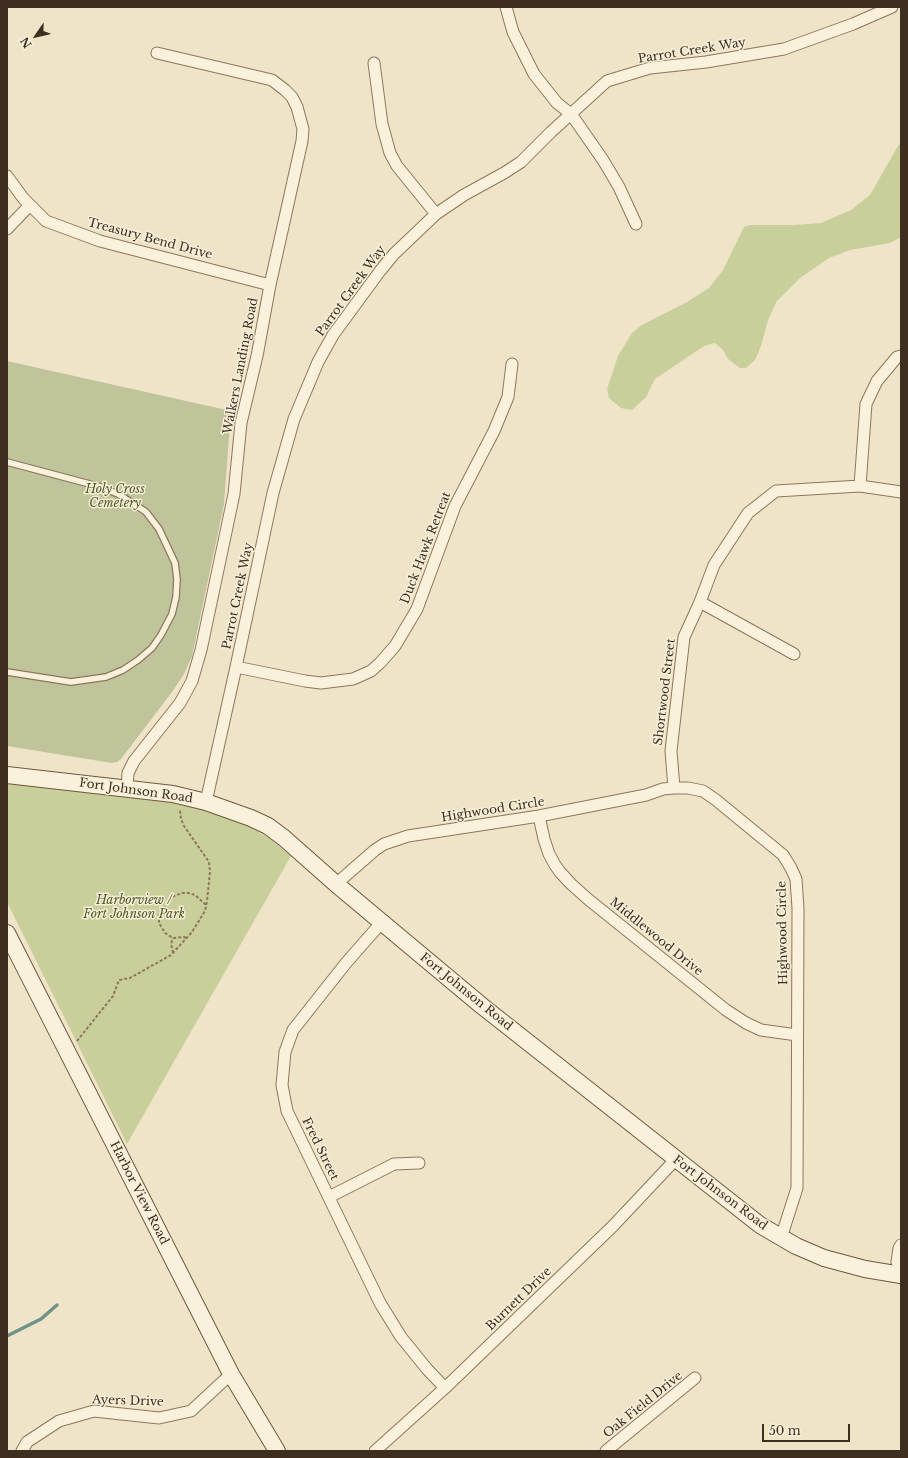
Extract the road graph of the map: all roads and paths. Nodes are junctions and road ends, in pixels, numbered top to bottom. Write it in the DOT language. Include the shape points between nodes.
graph roads {
  1 [pos="506,7"];
  2 [pos="892,7"];
  3 [pos="157,53"];
  4 [pos="374,63"];
  5 [pos="571,114"];
  6 [pos="7,176"];
  7 [pos="11,191"];
  8 [pos="30,205"];
  9 [pos="436,214"];
  10 [pos="636,224"];
  11 [pos="7,229"];
  12 [pos="270,285"];
  13 [pos="901,356"];
  14 [pos="512,364"];
  15 [pos="7,462"];
  16 [pos="860,486"];
  17 [pos="901,492"];
  18 [pos="700,602"];
  19 [pos="794,654"];
  20 [pos="236,667"];
  21 [pos="7,672"];
  22 [pos="7,775"];
  23 [pos="127,788"];
  24 [pos="674,788"];
  25 [pos="182,796"];
  26 [pos="206,802"];
  27 [pos="540,816"];
  28 [pos="336,884"];
  29 [pos="206,905"];
  30 [pos="382,922"];
  31 [pos="8,936"];
  32 [pos="173,938"];
  33 [pos="187,938"];
  34 [pos="173,953"];
  35 [pos="797,1035"];
  36 [pos="66,1049"];
  37 [pos="676,1159"];
  38 [pos="419,1163"];
  39 [pos="329,1197"];
  40 [pos="781,1238"];
  41 [pos="901,1245"];
  42 [pos="901,1265"];
  43 [pos="901,1275"];
  44 [pos="231,1374"];
  45 [pos="695,1378"];
  46 [pos="445,1388"];
  47 [pos="22,1451"];
  48 [pos="277,1451"];
  49 [pos="375,1451"];
  50 [pos="606,1451"];
  1 -- 5 [label="street" via="513,32 534,74 557,104"];
  2 -- 5 [label="street, Parrot Creek Way" via="784,49 650,68 608,81"];
  3 -- 12 [label="street, Walkers Landing Road" via="272,80 292,97 298,107 303,129 302,141"];
  4 -- 9 [label="street" via="382,124 390,153 397,166"];
  5 -- 9 [label="street, Parrot Creek Way" via="521,162 504,174 464,194"];
  5 -- 10 [label="street" via="619,187"];
  6 -- 7 [label="street, Treasury Bend Drive"];
  7 -- 8 [label="street, Treasury Bend Drive"];
  8 -- 11 [label="street"];
  8 -- 12 [label="street, Treasury Bend Drive" via="46,221 100,241"];
  9 -- 20 [label="street, Parrot Creek Way" via="380,271 332,335 318,362 294,418 273,493"];
  12 -- 23 [label="street, Walkers Landing Road" via="241,423 234,494 201,650 192,681 180,703 134,761 128,773"];
  13 -- 16 [label="street" via="897,357 877,380 866,404"];
  14 -- 20 [label="street, Duck Hawk Retreat" via="508,397 494,431 455,506 417,609 395,646 380,663 353,679 321,683"];
  15 -- 21 [label="lane" via="101,487 118,494 146,512 159,529 175,563 177,579 172,614 161,635 152,648 123,670 106,677 71,682"];
  16 -- 17 [label="street, Shortwood Street"];
  16 -- 18 [label="street, Shortwood Street" via="776,491 748,513 714,565"];
  18 -- 19 [label="street"];
  18 -- 24 [label="street, Shortwood Street" via="684,637 671,750"];
  20 -- 26 [label="street, Parrot Creek Way"];
  22 -- 23 [label="main road, Fort Johnson Road"];
  23 -- 25 [label="main road, Fort Johnson Road"];
  24 -- 27 [label="street, Highwood Circle"];
  24 -- 35 [label="street, Highwood Circle" via="703,791 783,855 791,868 796,879 798,908"];
  25 -- 26 [label="main road, Fort Johnson Road"];
  25 -- 29 [label="path" via="180,819 209,862"];
  26 -- 28 [label="main road, Fort Johnson Road" via="268,826"];
  27 -- 28 [label="street, Highwood Circle" via="408,836 375,850"];
  27 -- 35 [label="street, Middlewood Drive" via="544,838 555,865 589,900 732,1015 761,1030"];
  28 -- 30 [label="main road, Fort Johnson Road"];
  29 -- 32 [label="path" via="189,893 172,897 159,916 159,923 165,933"];
  29 -- 33 [label="path" via="205,911"];
  30 -- 37 [label="main road, Fort Johnson Road" via="482,1006"];
  30 -- 39 [label="street, Fred Street" via="293,1030 285,1052 282,1085 287,1111"];
  31 -- 36 [label="main road, Harbor View Road"];
  32 -- 33 [label="path"];
  32 -- 34 [label="path"];
  33 -- 34 [label="path"];
  34 -- 36 [label="path" via="130,978 119,980 113,996 79,1040"];
  35 -- 40 [label="street, Highwood Circle" via="797,1188"];
  36 -- 44 [label="main road, Harbor View Road"];
  37 -- 40 [label="main road, Fort Johnson Road" via="760,1225"];
  37 -- 46 [label="street, Burnett Drive" via="613,1226"];
  38 -- 39 [label="street" via="394,1164"];
  39 -- 46 [label="street, Fred Street" via="391,1322"];
  40 -- 43 [label="main road, Fort Johnson Road" via="824,1258"];
  41 -- 42 [label="street" via="897,1262"];
  44 -- 47 [label="street, Ayers Drive" via="191,1411 159,1418 94,1411 59,1422 27,1442"];
  44 -- 48 [label="main road, Harbor View Road"];
  45 -- 50 [label="street, Oak Field Drive"];
  46 -- 49 [label="street, Burnett Drive"];
}
